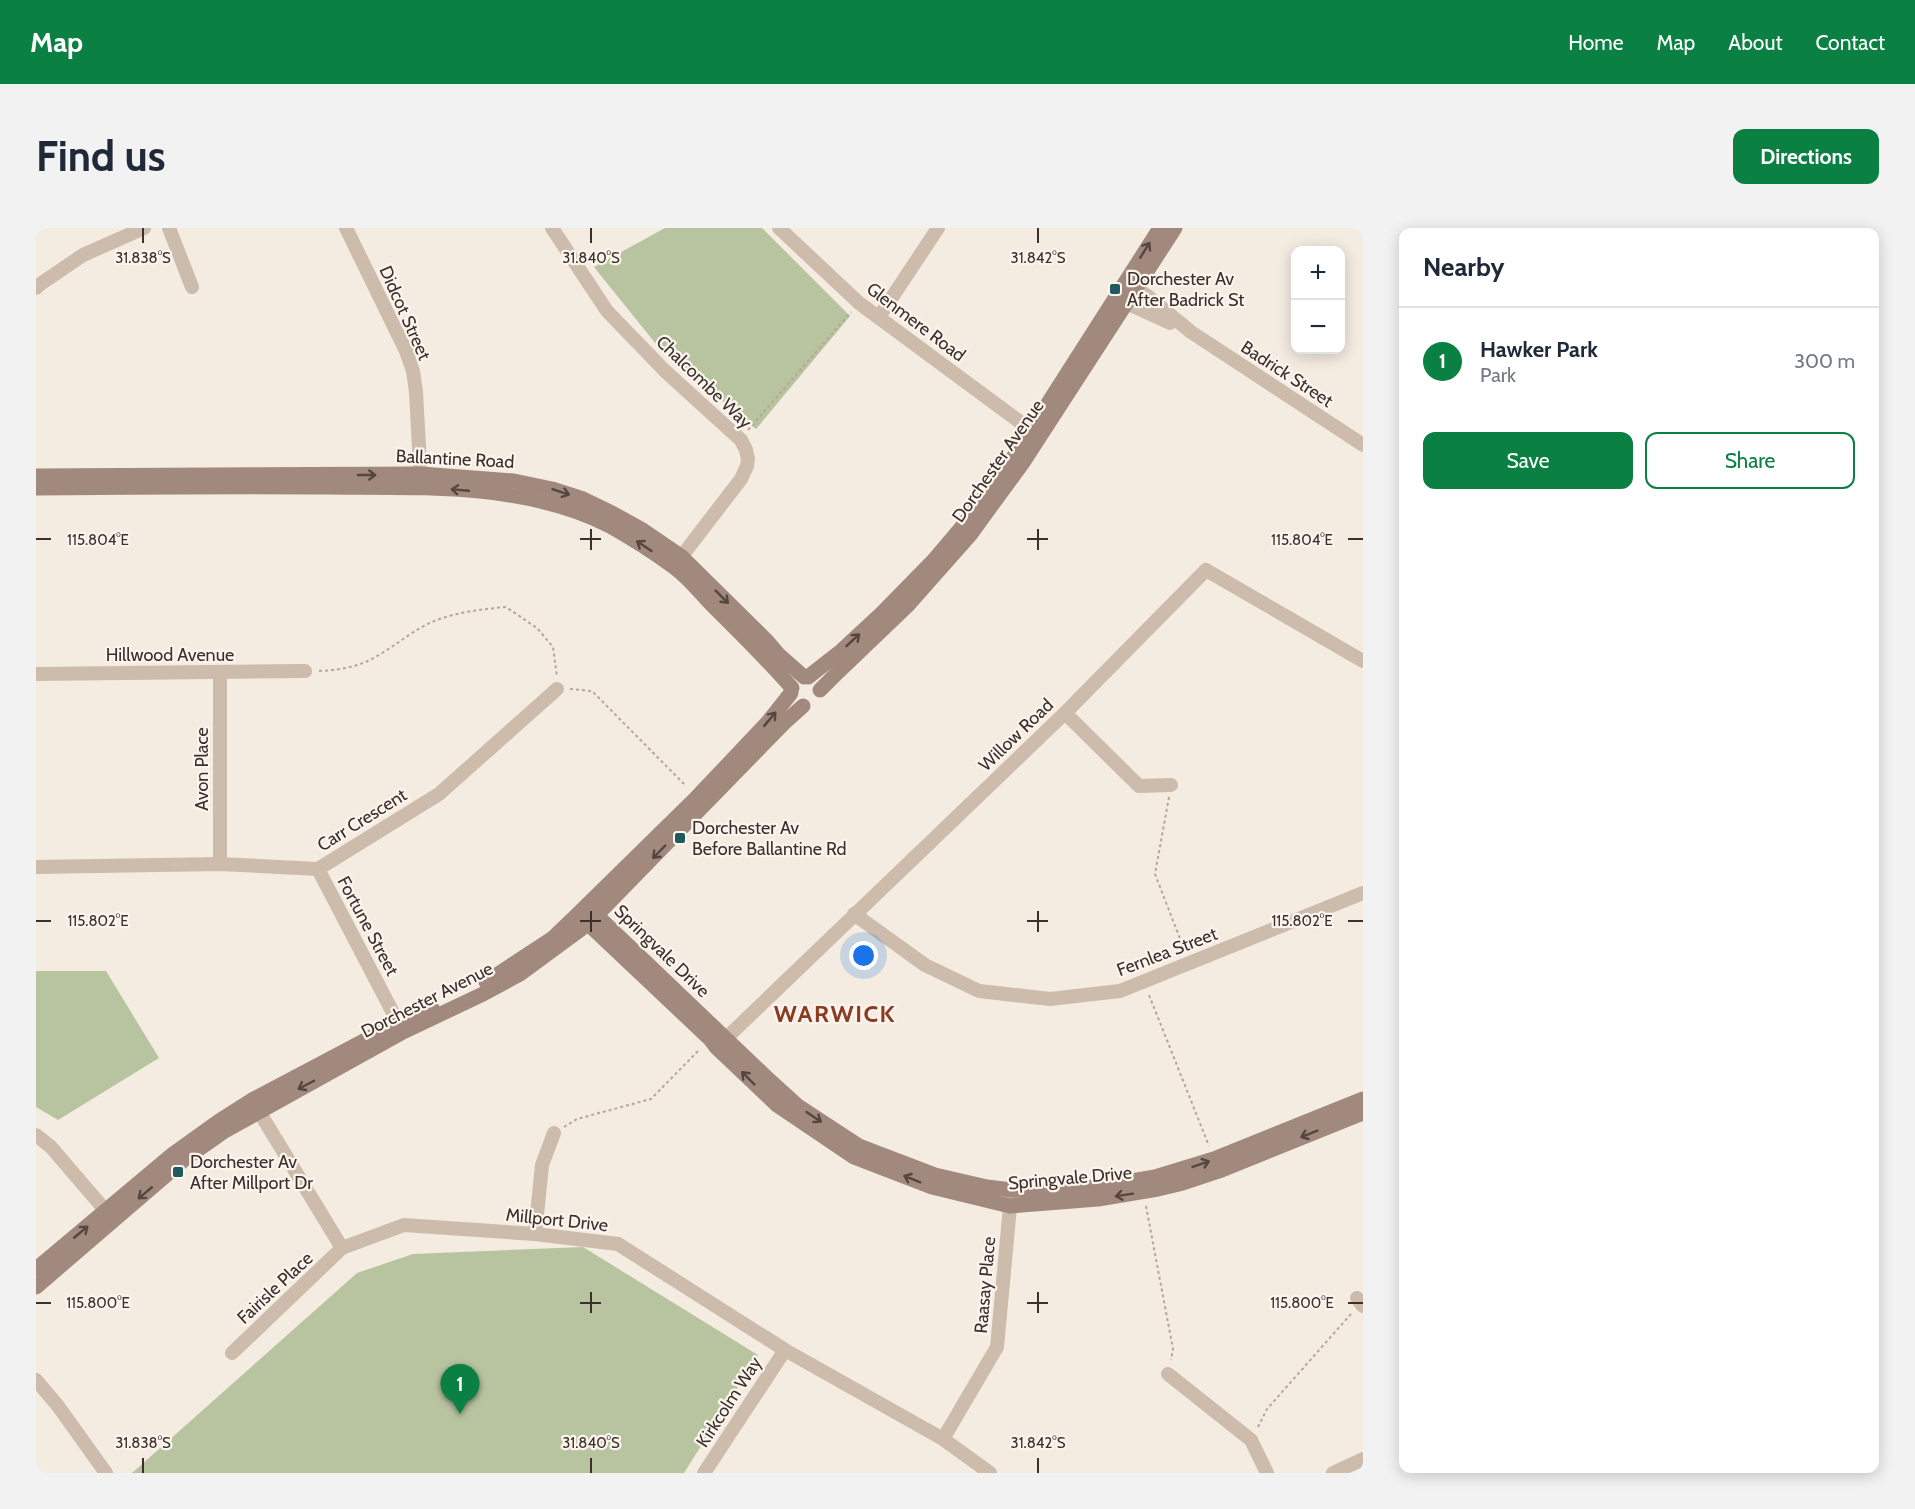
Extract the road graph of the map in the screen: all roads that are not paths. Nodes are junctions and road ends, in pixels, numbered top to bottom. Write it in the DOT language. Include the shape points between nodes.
graph roads {
  1 [pos="144,228"];
  2 [pos="169,228"];
  3 [pos="346,228"];
  4 [pos="552,228"];
  5 [pos="779,228"];
  6 [pos="938,228"];
  7 [pos="1160,228"];
  8 [pos="1175,228"];
  9 [pos="1131,285"];
  10 [pos="192,287"];
  11 [pos="36,288"];
  12 [pos="1122,300"];
  13 [pos="879,317"];
  14 [pos="1191,332"];
  15 [pos="1035,432"];
  16 [pos="1363,445"];
  17 [pos="36,476"];
  18 [pos="421,481"];
  19 [pos="36,488"];
  20 [pos="678,562"];
  21 [pos="1363,661"];
  22 [pos="305,671"];
  23 [pos="220,673"];
  24 [pos="36,674"];
  25 [pos="806,677"];
  26 [pos="557,689"];
  27 [pos="791,690"];
  28 [pos="820,690"];
  29 [pos="803,706"];
  30 [pos="1065,713"];
  31 [pos="1171,785"];
  32 [pos="220,864"];
  33 [pos="36,867"];
  34 [pos="318,869"];
  35 [pos="1363,894"];
  36 [pos="854,914"];
  37 [pos="588,915"];
  38 [pos="401,1027"];
  39 [pos="717,1041"];
  40 [pos="1363,1099"];
  41 [pos="255,1105"];
  42 [pos="1363,1113"];
  43 [pos="554,1133"];
  44 [pos="36,1135"];
  45 [pos="1011,1198"];
  46 [pos="109,1215"];
  47 [pos="535,1234"];
  48 [pos="342,1248"];
  49 [pos="36,1269"];
  50 [pos="36,1287"];
  51 [pos="785,1350"];
  52 [pos="231,1353"];
  53 [pos="1168,1374"];
  54 [pos="36,1380"];
  55 [pos="40,1388"];
  56 [pos="943,1439"];
  57 [pos="1363,1459"];
  58 [pos="101,1471"];
  59 [pos="704,1473"];
  60 [pos="990,1473"];
  61 [pos="1267,1473"];
  62 [pos="1333,1473"];
  1 -- 11 [label="street" via="83,255"];
  2 -- 10 [label="street"];
  3 -- 18 [label="street, Didcot Street" via="413,371"];
  4 -- 20 [label="street, Chalcombe Way" via="607,311 741,440 748,459 741,479"];
  5 -- 13 [label="street, Glenmere Road"];
  6 -- 13 [label="street"];
  9 -- 7 [label="street, Dorchester Avenue, one-way"];
  8 -- 9 [label="street, Dorchester Avenue"];
  9 -- 12 [label="street, Dorchester Avenue"];
  9 -- 14 [label="street, Badrick Street"];
  12 -- 14 [label="street, Badrick Street"];
  12 -- 15 [label="street, Dorchester Avenue"];
  13 -- 15 [label="street, Glenmere Road"];
  14 -- 16 [label="street, Badrick Street"];
  25 -- 15 [label="street, Dorchester Avenue, one-way" via="848,644 933,561"];
  15 -- 28 [label="street, Dorchester Avenue" via="1024,461 970,535 908,605"];
  17 -- 18 [label="street, Ballantine Road, one-way"];
  18 -- 19 [label="street, Ballantine Road"];
  18 -- 20 [label="street, Ballantine Road" via="548,502 609,526"];
  20 -- 25 [label="street, Ballantine Road, one-way"];
  20 -- 27 [label="street, Ballantine Road"];
  21 -- 30 [label="street, Willow Road" via="1206,570"];
  22 -- 23 [label="street, Hillwood Avenue"];
  23 -- 24 [label="street, Hillwood Avenue"];
  23 -- 32 [label="street, Avon Place"];
  25 -- 27 [label="street, Dorchester Avenue" via="799,679"];
  25 -- 28 [label="street" via="815,680"];
  26 -- 34 [label="street, Carr Crescent" via="439,794"];
  27 -- 29 [label="street" via="795,702"];
  37 -- 27 [label="street, Dorchester Avenue, one-way" via="768,722"];
  28 -- 29 [label="street, Dorchester Avenue" via="817,701"];
  29 -- 37 [label="street, Dorchester Avenue, one-way"];
  30 -- 31 [label="street" via="1139,786"];
  30 -- 36 [label="street, Willow Road"];
  32 -- 33 [label="street, Carr Crescent"];
  32 -- 34 [label="street, Carr Crescent"];
  34 -- 38 [label="street, Fortune Street"];
  35 -- 36 [label="street, Fernlea Street" via="1120,991 1050,999 979,991 925,965"];
  36 -- 39 [label="street, Willow Road"];
  37 -- 38 [label="street, Dorchester Avenue" via="520,974 483,994"];
  37 -- 39 [label="street, Springvale Drive"];
  38 -- 41 [label="street, Dorchester Avenue"];
  39 -- 45 [label="street, Springvale Drive" via="777,1105 854,1157 932,1187"];
  45 -- 40 [label="street, Springvale Drive, one-way" via="1037,1191 1097,1187 1155,1177 1214,1159"];
  41 -- 46 [label="street, Dorchester Avenue"];
  41 -- 48 [label="street"];
  42 -- 45 [label="street, Springvale Drive, one-way" via="1183,1183 1098,1199"];
  43 -- 47 [label="street" via="542,1165"];
  44 -- 46 [label="street"];
  45 -- 56 [label="street, Raasay Place" via="997,1347"];
  49 -- 46 [label="street, Dorchester Avenue, one-way"];
  46 -- 50 [label="street, Dorchester Avenue"];
  47 -- 48 [label="street, Millport Drive" via="404,1226"];
  47 -- 51 [label="street, Millport Drive" via="618,1244"];
  48 -- 52 [label="street, Fairisle Place"];
  51 -- 56 [label="street, Millport Drive"];
  51 -- 59 [label="street, Kirkcolm Way"];
  53 -- 61 [label="street" via="1251,1440"];
  54 -- 55 [label="street"];
  55 -- 58 [label="street" via="58,1406"];
  56 -- 60 [label="street, Millport Drive"];
  57 -- 62 [label="street"];
}
